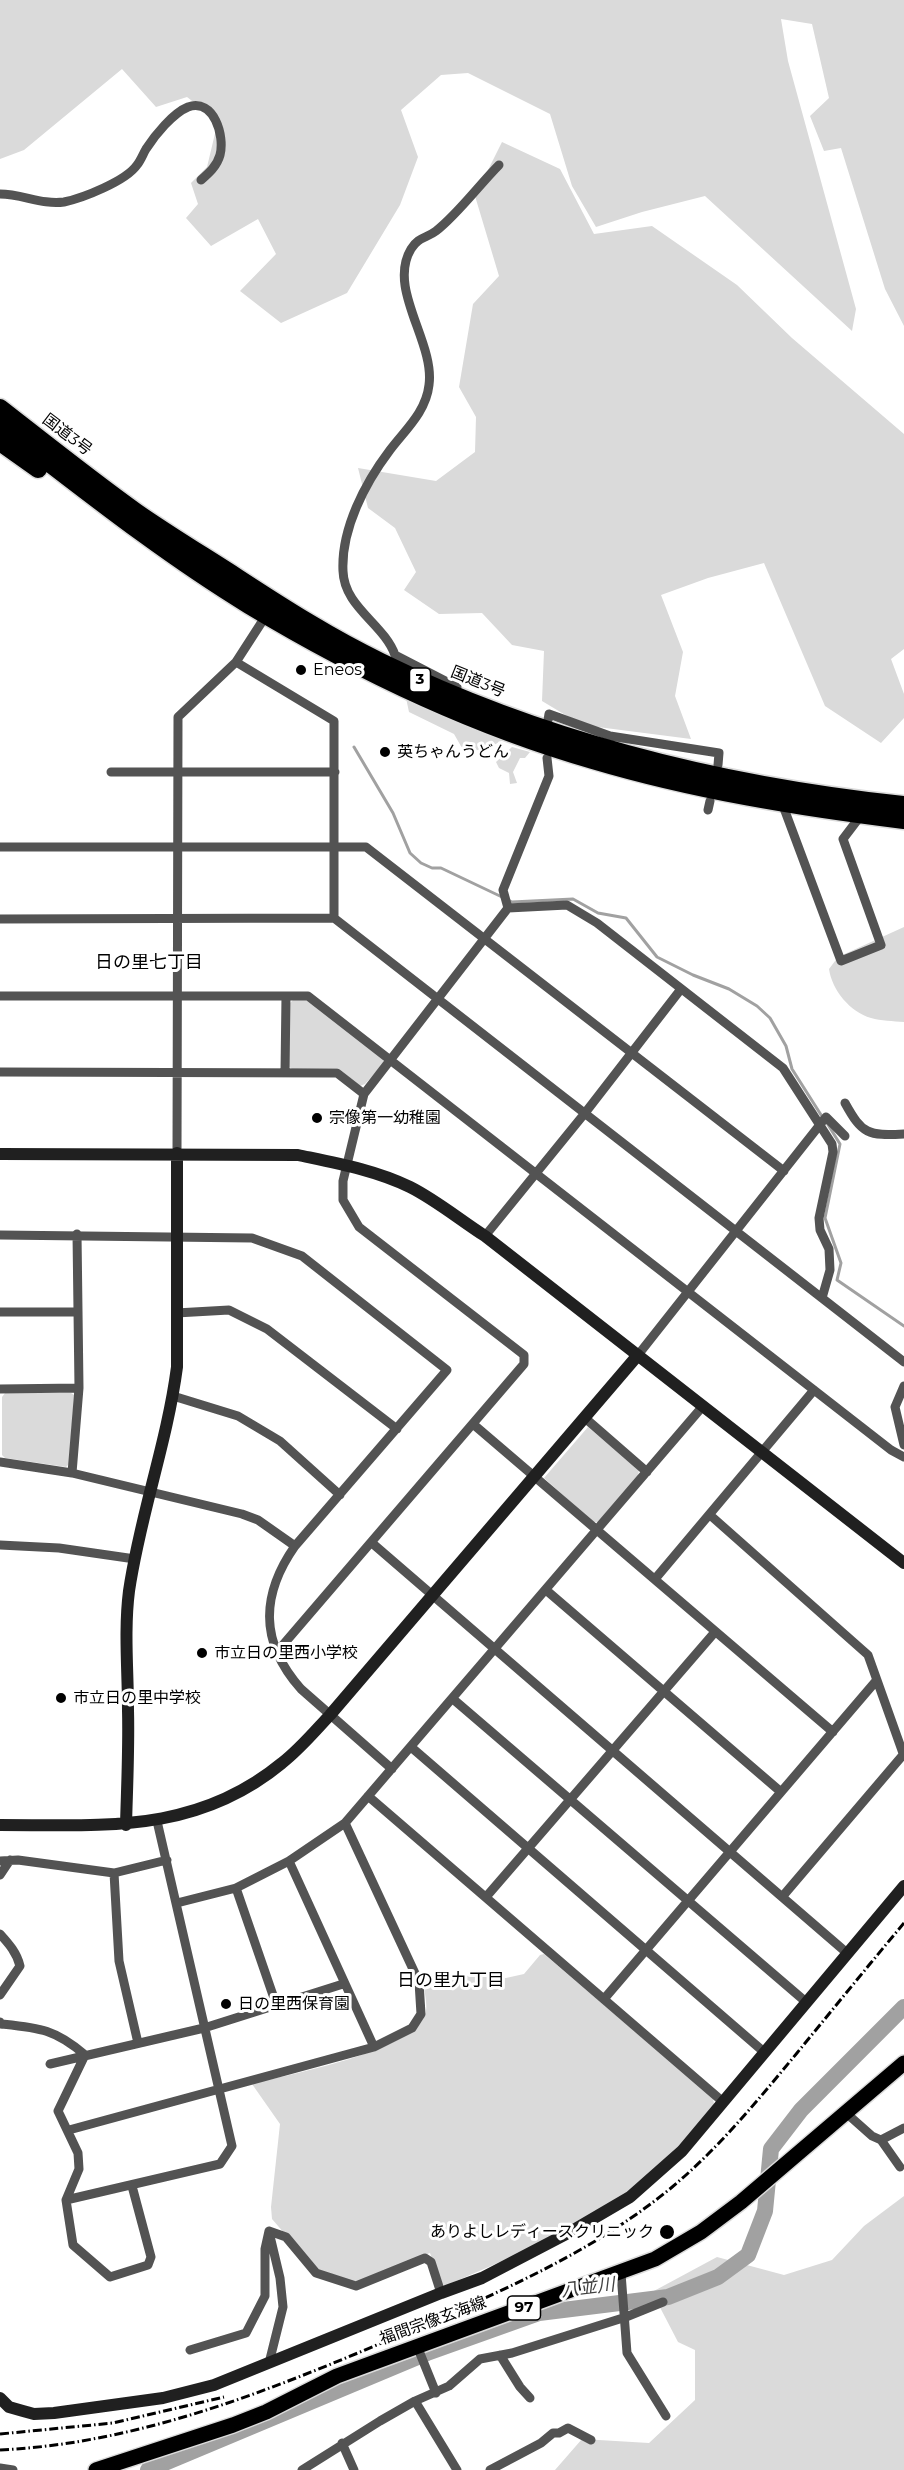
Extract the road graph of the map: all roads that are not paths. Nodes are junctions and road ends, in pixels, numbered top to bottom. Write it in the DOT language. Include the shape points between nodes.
graph roads {
  1 [pos="499,165"];
  2 [pos="201,180"];
  3 [pos="0,194"];
  4 [pos="0,393"];
  5 [pos="0,408"];
  6 [pos="0,425"];
  7 [pos="0,442"];
  8 [pos="133,517"];
  9 [pos="269,608"];
  10 [pos="236,662"];
  11 [pos="516,719"];
  12 [pos="548,720"];
  13 [pos="547,758"];
  14 [pos="718,765"];
  15 [pos="111,772"];
  16 [pos="177,772"];
  17 [pos="335,772"];
  18 [pos="782,803"];
  19 [pos="904,805"];
  20 [pos="862,814"];
  21 [pos="904,820"];
  22 [pos="0,847"];
  23 [pos="178,848"];
  24 [pos="335,848"];
  25 [pos="508,908"];
  26 [pos="334,918"];
  27 [pos="0,919"];
  28 [pos="178,919"];
  29 [pos="486,939"];
  30 [pos="681,989"];
  31 [pos="0,996"];
  32 [pos="177,996"];
  33 [pos="286,996"];
  34 [pos="438,999"];
  35 [pos="632,1052"];
  36 [pos="391,1061"];
  37 [pos="0,1072"];
  38 [pos="178,1073"];
  39 [pos="285,1073"];
  40 [pos="364,1094"];
  41 [pos="845,1103"];
  42 [pos="585,1113"];
  43 [pos="819,1126"];
  44 [pos="904,1134"];
  45 [pos="845,1136"];
  46 [pos="177,1153"];
  47 [pos="0,1154"];
  48 [pos="345,1165"];
  49 [pos="784,1171"];
  50 [pos="537,1174"];
  51 [pos="736,1232"];
  52 [pos="77,1234"];
  53 [pos="0,1235"];
  54 [pos="176,1236"];
  55 [pos="485,1236"];
  56 [pos="688,1292"];
  57 [pos="822,1298"];
  58 [pos="0,1312"];
  59 [pos="78,1312"];
  60 [pos="176,1313"];
  61 [pos="638,1355"];
  62 [pos="904,1362"];
  63 [pos="904,1386"];
  64 [pos="79,1388"];
  65 [pos="0,1389"];
  66 [pos="814,1390"];
  67 [pos="173,1396"];
  68 [pos="703,1406"];
  69 [pos="585,1418"];
  70 [pos="473,1424"];
  71 [pos="397,1429"];
  72 [pos="904,1445"];
  73 [pos="763,1453"];
  74 [pos="904,1457"];
  75 [pos="0,1462"];
  76 [pos="647,1472"];
  77 [pos="72,1473"];
  78 [pos="535,1476"];
  79 [pos="151,1492"];
  80 [pos="340,1494"];
  81 [pos="710,1515"];
  82 [pos="597,1529"];
  83 [pos="372,1543"];
  84 [pos="0,1545"];
  85 [pos="295,1546"];
  86 [pos="135,1559"];
  87 [pos="904,1563"];
  88 [pos="655,1579"];
  89 [pos="546,1590"];
  90 [pos="433,1596"];
  91 [pos="715,1632"];
  92 [pos="495,1649"];
  93 [pos="275,1650"];
  94 [pos="876,1681"];
  95 [pos="664,1690"];
  96 [pos="453,1699"];
  97 [pos="330,1714"];
  98 [pos="833,1732"];
  99 [pos="411,1747"];
  100 [pos="612,1751"];
  101 [pos="904,1755"];
  102 [pos="392,1769"];
  103 [pos="781,1791"];
  104 [pos="368,1796"];
  105 [pos="570,1799"];
  106 [pos="157,1821"];
  107 [pos="345,1822"];
  108 [pos="0,1825"];
  109 [pos="126,1825"];
  110 [pos="528,1849"];
  111 [pos="730,1852"];
  112 [pos="167,1860"];
  113 [pos="5,1861"];
  114 [pos="289,1861"];
  115 [pos="114,1873"];
  116 [pos="0,1875"];
  117 [pos="904,1886"];
  118 [pos="236,1888"];
  119 [pos="486,1897"];
  120 [pos="782,1897"];
  121 [pos="688,1900"];
  122 [pos="177,1903"];
  123 [pos="0,1934"];
  124 [pos="646,1950"];
  125 [pos="848,1953"];
  126 [pos="343,1984"];
  127 [pos="0,1995"];
  128 [pos="604,1999"];
  129 [pos="806,2002"];
  130 [pos="276,2004"];
  131 [pos="0,2022"];
  132 [pos="204,2028"];
  133 [pos="138,2043"];
  134 [pos="374,2047"];
  135 [pos="764,2052"];
  136 [pos="85,2055"];
  137 [pos="904,2063"];
  138 [pos="50,2064"];
  139 [pos="219,2088"];
  140 [pos="722,2101"];
  141 [pos="845,2112"];
  142 [pos="904,2128"];
  143 [pos="69,2130"];
  144 [pos="881,2140"];
  145 [pos="900,2167"];
  146 [pos="132,2186"];
  147 [pos="66,2200"];
  148 [pos="270,2231"];
  149 [pos="621,2273"];
  150 [pos="441,2292"];
  151 [pos="663,2302"];
  152 [pos="626,2317"];
  153 [pos="419,2349"];
  154 [pos="190,2350"];
  155 [pos="500,2355"];
  156 [pos="269,2363"];
  157 [pos="436,2393"];
  158 [pos="0,2398"];
  159 [pos="530,2398"];
  160 [pos="415,2401"];
  161 [pos="666,2416"];
  162 [pos="591,2440"];
  163 [pos="342,2443"];
  164 [pos="0,2468"];
  165 [pos="13,2470"];
  166 [pos="96,2470"];
  167 [pos="302,2470"];
  168 [pos="354,2470"];
  169 [pos="458,2470"];
  170 [pos="490,2470"];
  1 -- 11 [label="street" via="435,232 420,238 410,250 406,265 407,296 428,356 429,385 418,415 365,487 347,536 343,572 355,602 391,644 395,655 472,695 501,704"];
  2 -- 3 [label="street" via="217,162 222,135 205,109 190,106 153,140 136,167 86,195 53,202"];
  4 -- 8 [label="highway" via="78,457"];
  5 -- 8 [label="highway, 国道3号 / 3"];
  6 -- 8 [label="highway, 国道3号 / 3"];
  7 -- 8 [label="highway" via="82,500"];
  8 -- 9 [label="highway, 国道3号 / 3"];
  9 -- 10 [label="street"];
  9 -- 11 [label="highway, 国道3号 / 3" via="381,662"];
  9 -- 18 [label="highway, 国道3号 / 3" via="373,673 522,737 635,772"];
  10 -- 16 [label="street" via="178,717"];
  10 -- 17 [label="street" via="334,721"];
  11 -- 19 [label="highway, 国道3号 / 3" via="630,755 722,777"];
  12 -- 14 [label="street" via="549,714 610,736 719,753"];
  13 -- 25 [label="street" via="549,776 503,890"];
  15 -- 16 [label="street"];
  16 -- 17 [label="street"];
  16 -- 23 [label="street"];
  17 -- 24 [label="street"];
  18 -- 20 [label="highway, 国道3号 / 3"];
  18 -- 20 [label="street" via="841,961 881,945 843,838"];
  20 -- 21 [label="highway, 国道3号 / 3"];
  22 -- 23 [label="street"];
  23 -- 24 [label="street"];
  23 -- 28 [label="street"];
  24 -- 26 [label="street"];
  24 -- 29 [label="street" via="366,847"];
  25 -- 29 [label="street"];
  25 -- 30 [label="street" via="567,905 576,909"];
  26 -- 28 [label="street"];
  26 -- 34 [label="street"];
  27 -- 28 [label="street"];
  28 -- 32 [label="street"];
  29 -- 34 [label="street"];
  29 -- 35 [label="street"];
  30 -- 35 [label="street"];
  30 -- 43 [label="street" via="783,1068"];
  31 -- 32 [label="street"];
  32 -- 33 [label="street"];
  32 -- 38 [label="street"];
  33 -- 36 [label="street" via="308,996 317,1001"];
  33 -- 39 [label="street"];
  34 -- 36 [label="street"];
  34 -- 42 [label="street"];
  35 -- 42 [label="street"];
  35 -- 49 [label="street"];
  36 -- 40 [label="street"];
  36 -- 50 [label="street"];
  37 -- 38 [label="street"];
  38 -- 39 [label="street"];
  38 -- 46 [label="street"];
  39 -- 40 [label="street" via="337,1073"];
  40 -- 48 [label="street"];
  41 -- 44 [label="street" via="862,1130 873,1135"];
  42 -- 50 [label="street"];
  42 -- 51 [label="street"];
  43 -- 45 [label="street" via="826,1117"];
  43 -- 49 [label="street"];
  43 -- 57 [label="street" via="833,1152 819,1218 830,1270"];
  46 -- 47 [label="street"];
  46 -- 48 [label="street" via="298,1155"];
  46 -- 54 [label="street"];
  48 -- 55 [label="street" via="412,1188"];
  48 -- 70 [label="street" via="343,1200 359,1227 524,1355 524,1364"];
  49 -- 51 [label="street"];
  50 -- 55 [label="street"];
  50 -- 56 [label="street"];
  51 -- 56 [label="street"];
  51 -- 57 [label="street"];
  52 -- 53 [label="street"];
  52 -- 54 [label="street"];
  52 -- 59 [label="street"];
  54 -- 60 [label="street"];
  54 -- 71 [label="street" via="252,1238 302,1256 447,1370"];
  55 -- 61 [label="street"];
  56 -- 61 [label="street"];
  56 -- 66 [label="street"];
  57 -- 62 [label="street"];
  58 -- 59 [label="street"];
  59 -- 64 [label="street"];
  60 -- 67 [label="street"];
  60 -- 71 [label="street" via="229,1310 267,1329"];
  61 -- 68 [label="street"];
  61 -- 69 [label="street"];
  63 -- 72 [label="street" via="895,1407"];
  64 -- 65 [label="street"];
  64 -- 77 [label="street"];
  66 -- 73 [label="street"];
  66 -- 74 [label="street"];
  67 -- 79 [label="street"];
  67 -- 80 [label="street" via="238,1416 279,1441"];
  68 -- 73 [label="street"];
  68 -- 76 [label="street"];
  69 -- 76 [label="street"];
  69 -- 78 [label="street"];
  70 -- 78 [label="street"];
  70 -- 83 [label="street"];
  71 -- 80 [label="street"];
  73 -- 81 [label="street"];
  73 -- 87 [label="street"];
  75 -- 77 [label="street"];
  76 -- 82 [label="street"];
  77 -- 79 [label="street"];
  78 -- 82 [label="street"];
  78 -- 90 [label="street"];
  79 -- 85 [label="street" via="258,1520"];
  79 -- 86 [label="street"];
  80 -- 85 [label="street"];
  81 -- 88 [label="street"];
  81 -- 94 [label="street" via="861,1647 868,1655"];
  82 -- 88 [label="street"];
  82 -- 89 [label="street"];
  83 -- 90 [label="street"];
  83 -- 93 [label="street"];
  84 -- 86 [label="street" via="59,1548"];
  85 -- 93 [label="street" via="282,1564 269,1599"];
  86 -- 109 [label="street" via="126,1635"];
  88 -- 91 [label="street"];
  89 -- 92 [label="street"];
  89 -- 95 [label="street"];
  90 -- 92 [label="street"];
  90 -- 97 [label="street"];
  91 -- 95 [label="street"];
  91 -- 98 [label="street"];
  92 -- 96 [label="street"];
  92 -- 100 [label="street"];
  93 -- 97 [label="street" via="288,1675"];
  94 -- 98 [label="street"];
  94 -- 101 [label="street"];
  95 -- 100 [label="street"];
  95 -- 103 [label="street"];
  96 -- 99 [label="street"];
  96 -- 105 [label="street"];
  97 -- 102 [label="street"];
  97 -- 106 [label="street" via="297,1750 257,1782 207,1807"];
  98 -- 103 [label="street"];
  99 -- 102 [label="street"];
  99 -- 110 [label="street"];
  100 -- 105 [label="street"];
  100 -- 111 [label="street"];
  101 -- 120 [label="street"];
  102 -- 104 [label="street"];
  103 -- 111 [label="street"];
  104 -- 107 [label="street"];
  104 -- 119 [label="street"];
  105 -- 110 [label="street"];
  105 -- 121 [label="street"];
  106 -- 109 [label="street"];
  106 -- 112 [label="street"];
  107 -- 114 [label="street"];
  107 -- 134 [label="street" via="419,1982 421,2014 412,2028"];
  108 -- 109 [label="street"];
  110 -- 119 [label="street"];
  110 -- 124 [label="street"];
  111 -- 120 [label="street"];
  111 -- 121 [label="street"];
  112 -- 115 [label="street"];
  112 -- 122 [label="street"];
  113 -- 115 [label="street"];
  113 -- 116 [label="street"];
  114 -- 118 [label="street"];
  114 -- 126 [label="street"];
  115 -- 133 [label="street" via="119,1961"];
  117 -- 125 [label="street"];
  118 -- 122 [label="street"];
  118 -- 130 [label="street"];
  119 -- 128 [label="street"];
  120 -- 125 [label="street"];
  121 -- 124 [label="street"];
  121 -- 129 [label="street"];
  122 -- 132 [label="street"];
  123 -- 127 [label="street" via="12,1947 20,1966"];
  124 -- 128 [label="street"];
  124 -- 135 [label="street"];
  125 -- 129 [label="street"];
  126 -- 130 [label="street"];
  126 -- 134 [label="street"];
  128 -- 140 [label="street"];
  129 -- 135 [label="street"];
  130 -- 132 [label="street"];
  131 -- 136 [label="street" via="45,2029"];
  132 -- 133 [label="street"];
  132 -- 139 [label="street"];
  133 -- 136 [label="street"];
  134 -- 139 [label="street"];
  135 -- 140 [label="street"];
  136 -- 138 [label="street"];
  136 -- 143 [label="street" via="58,2111"];
  137 -- 141 [label="main road, 福間宗像玄海線 / 97"];
  139 -- 143 [label="street"];
  139 -- 146 [label="street" via="232,2146 220,2164"];
  140 -- 150 [label="street" via="682,2151 630,2196 539,2250 482,2278"];
  141 -- 144 [label="street"];
  141 -- 149 [label="main road, 福間宗像玄海線 / 97" via="701,2232 655,2259"];
  142 -- 144 [label="street"];
  143 -- 147 [label="street" via="78,2153 79,2169"];
  144 -- 145 [label="street"];
  146 -- 147 [label="street"];
  146 -- 147 [label="street" via="151,2257 148,2265 110,2277 73,2245"];
  148 -- 150 [label="street" via="286,2237 316,2273 356,2286 425,2258 431,2262"];
  148 -- 154 [label="street" via="265,2249 265,2296 246,2333"];
  148 -- 156 [label="street" via="283,2307"];
  149 -- 152 [label="street"];
  149 -- 153 [label="main road, 福間宗像玄海線 / 97"];
  150 -- 156 [label="street"];
  151 -- 152 [label="street"];
  152 -- 155 [label="street"];
  152 -- 161 [label="street" via="627,2353"];
  153 -- 157 [label="street"];
  153 -- 166 [label="main road, 福間宗像玄海線 / 97" via="336,2376 233,2425"];
  155 -- 157 [label="street" via="480,2359"];
  155 -- 159 [label="street"];
  156 -- 158 [label="street" via="213,2385 163,2398 54,2413 23,2411 9,2407"];
  157 -- 160 [label="street"];
  160 -- 163 [label="street"];
  160 -- 169 [label="street"];
  162 -- 170 [label="street" via="568,2428"];
  163 -- 167 [label="street"];
  163 -- 168 [label="street"];
  164 -- 165 [label="street"];
}
